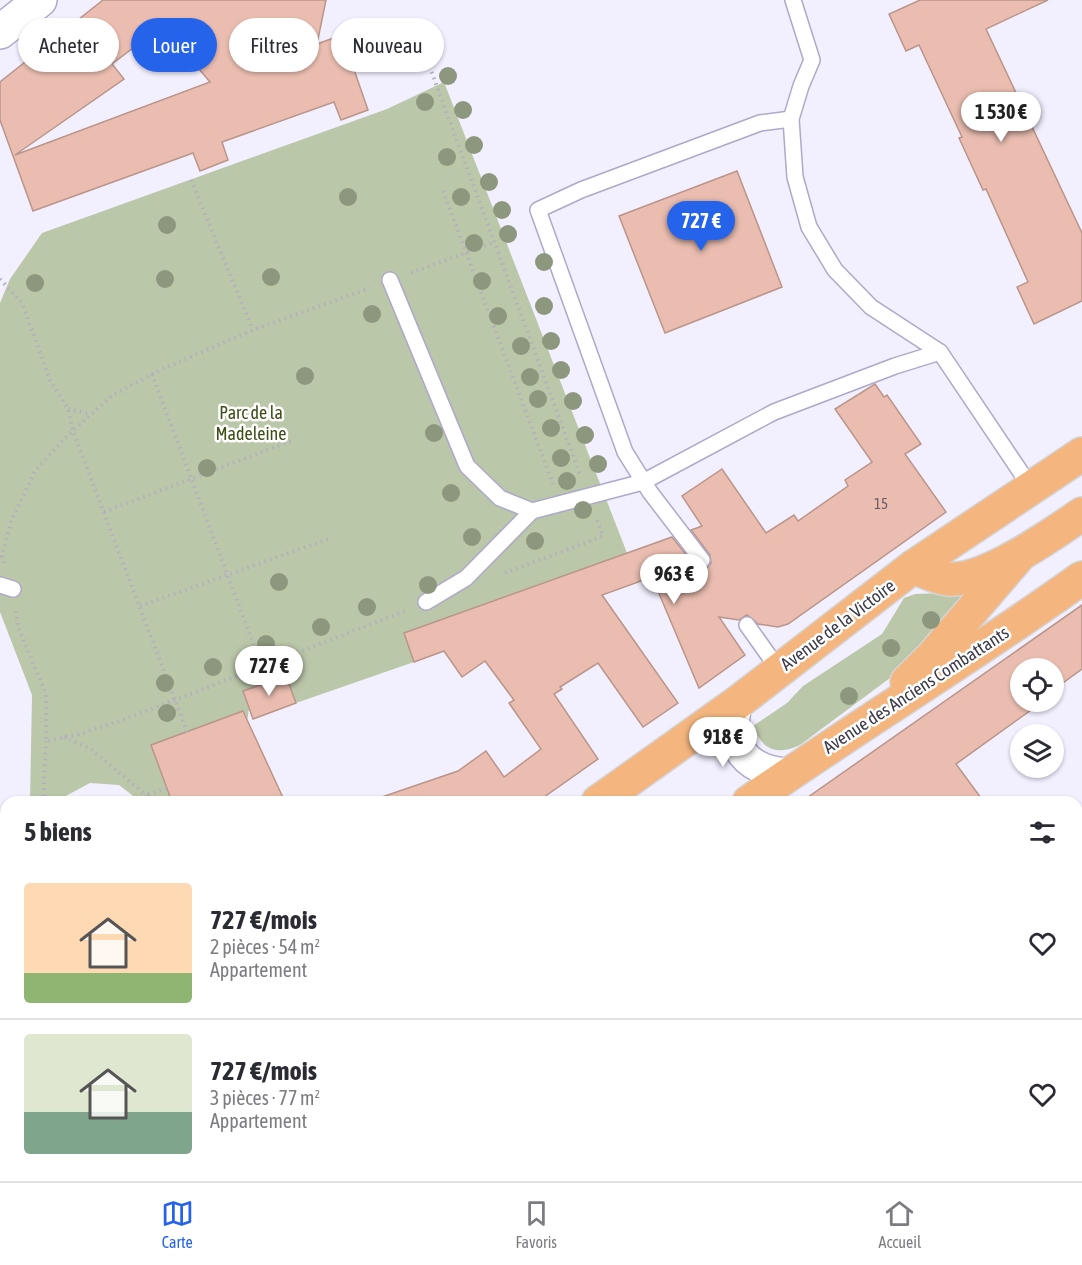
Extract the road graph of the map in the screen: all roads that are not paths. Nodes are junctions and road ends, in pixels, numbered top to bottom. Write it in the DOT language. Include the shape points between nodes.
graph roads {
  1 [pos="40,0"];
  2 [pos="793,0"];
  3 [pos="0,32"];
  4 [pos="791,119"];
  5 [pos="390,280"];
  6 [pos="940,352"];
  7 [pos="1082,454"];
  8 [pos="643,482"];
  9 [pos="1032,489"];
  10 [pos="532,511"];
  11 [pos="1082,514"];
  12 [pos="1017,558"];
  13 [pos="702,560"];
  14 [pos="913,567"];
  15 [pos="1082,578"];
  16 [pos="426,602"];
  17 [pos="747,625"];
  18 [pos="779,670"];
  19 [pos="737,702"];
  20 [pos="873,717"];
  21 [pos="790,774"];
  22 [pos="606,796"];
  23 [pos="758,796"];
  1 -- 3 [label="street"];
  2 -- 4 [label="lane" via="812,60"];
  4 -- 6 [label="lane" via="795,177 809,227 835,270 871,307"];
  4 -- 8 [label="lane" via="760,123 538,210 625,452"];
  5 -- 10 [label="lane" via="467,466 500,498"];
  6 -- 8 [label="lane" via="774,412"];
  6 -- 9 [label="lane"];
  7 -- 9 [label="main road, Avenue de la Victoire"];
  8 -- 10 [label="lane"];
  8 -- 13 [label="lane"];
  9 -- 14 [label="main road, Avenue de la Victoire"];
  10 -- 16 [label="lane" via="466,578"];
  11 -- 12 [label="main road"];
  12 -- 14 [label="main road" via="959,579"];
  12 -- 20 [label="main road" via="932,657"];
  14 -- 18 [label="main road, Avenue de la Victoire"];
  15 -- 20 [label="main road, Avenue des Anciens Combattants" via="939,678"];
  17 -- 18 [label="lane"];
  18 -- 19 [label="main road, Avenue de la Victoire"];
  19 -- 21 [label="street" via="733,734 741,752 753,765 771,773"];
  19 -- 22 [label="main road, Avenue de la Victoire"];
  20 -- 21 [label="main road, Avenue des Anciens Combattants"];
  21 -- 23 [label="main road, Avenue des Anciens Combattants"];
}
